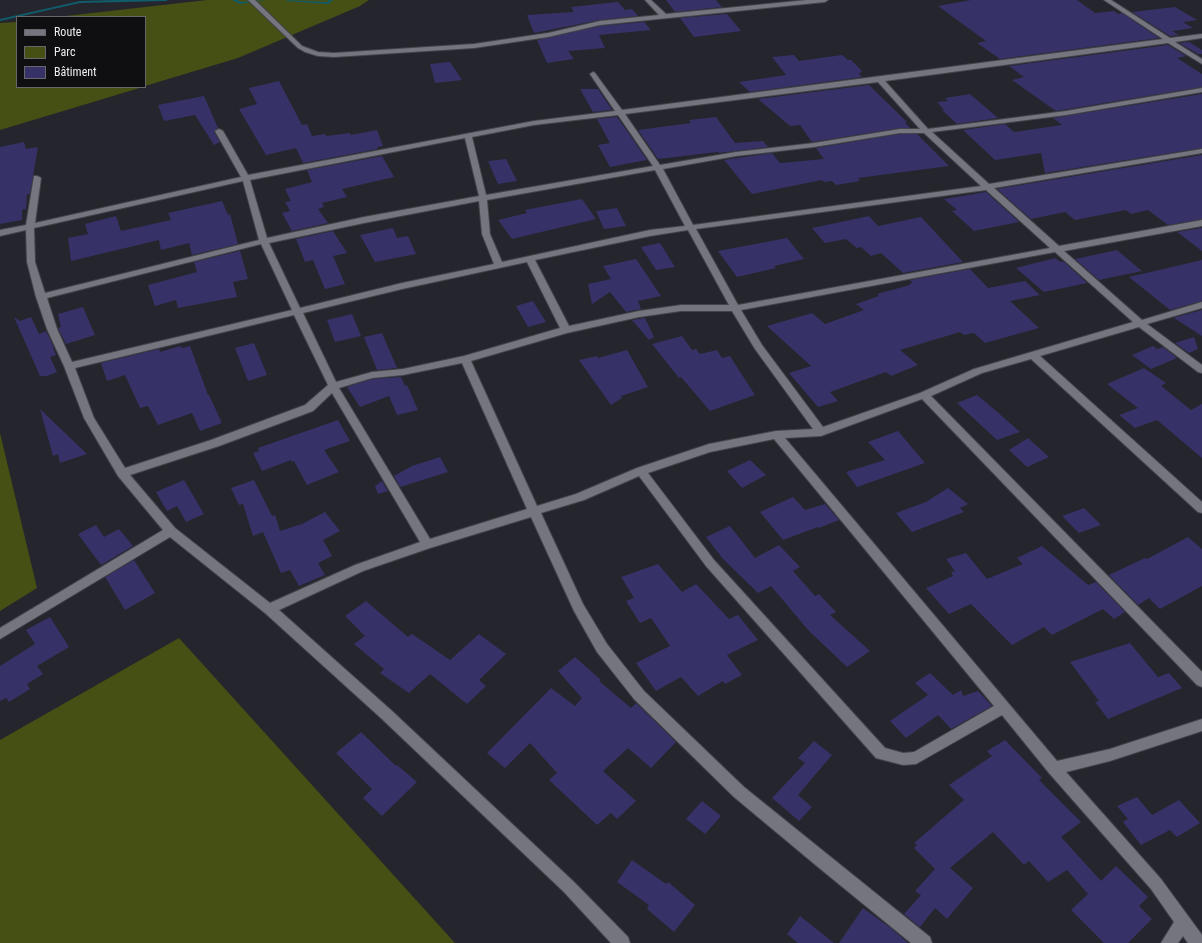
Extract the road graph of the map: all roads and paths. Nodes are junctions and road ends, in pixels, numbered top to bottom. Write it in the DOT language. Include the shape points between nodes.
graph roads {
  1 [pos="251,0"];
  2 [pos="648,0"];
  3 [pos="733,0"];
  4 [pos="825,0"];
  5 [pos="1107,0"];
  6 [pos="742,9"];
  7 [pos="665,17"];
  8 [pos="1202,36"];
  9 [pos="1170,41"];
  10 [pos="1202,62"];
  11 [pos="593,74"];
  12 [pos="880,79"];
  13 [pos="1202,90"];
  14 [pos="620,112"];
  15 [pos="218,131"];
  16 [pos="926,131"];
  17 [pos="468,135"];
  18 [pos="1202,151"];
  19 [pos="658,168"];
  20 [pos="37,178"];
  21 [pos="246,178"];
  22 [pos="988,187"];
  23 [pos="483,198"];
  24 [pos="1202,223"];
  25 [pos="30,226"];
  26 [pos="690,228"];
  27 [pos="0,233"];
  28 [pos="264,241"];
  29 [pos="1058,250"];
  30 [pos="530,258"];
  31 [pos="499,264"];
  32 [pos="41,297"];
  33 [pos="1202,305"];
  34 [pos="735,308"];
  35 [pos="296,311"];
  36 [pos="1141,324"];
  37 [pos="566,330"];
  38 [pos="1032,354"];
  39 [pos="465,359"];
  40 [pos="69,366"];
  41 [pos="1202,370"];
  42 [pos="333,386"];
  43 [pos="924,395"];
  44 [pos="821,432"];
  45 [pos="776,435"];
  46 [pos="641,471"];
  47 [pos="122,473"];
  48 [pos="1202,509"];
  49 [pos="534,512"];
  50 [pos="171,531"];
  51 [pos="427,544"];
  52 [pos="269,609"];
  53 [pos="0,634"];
  54 [pos="1202,681"];
  55 [pos="1004,707"];
  56 [pos="1202,725"];
  57 [pos="1054,768"];
  58 [pos="1183,922"];
  59 [pos="622,943"];
  60 [pos="924,943"];
  61 [pos="1169,943"];
  62 [pos="1198,943"];
  1 -- 7 [label="street" via="300,47 318,54 334,55 474,46 548,35 600,23"];
  2 -- 7 [label="street"];
  3 -- 6 [label="street"];
  4 -- 6 [label="street"];
  5 -- 9 [label="street"];
  6 -- 7 [label="street"];
  8 -- 9 [label="street"];
  9 -- 10 [label="street"];
  9 -- 12 [label="street"];
  11 -- 14 [label="street"];
  12 -- 14 [label="street"];
  12 -- 16 [label="street"];
  13 -- 16 [label="street"];
  14 -- 17 [label="street"];
  14 -- 19 [label="street"];
  15 -- 21 [label="street"];
  16 -- 19 [label="street" via="900,131 736,154"];
  16 -- 22 [label="street"];
  17 -- 21 [label="street"];
  17 -- 23 [label="street"];
  18 -- 22 [label="street"];
  19 -- 23 [label="street"];
  19 -- 26 [label="street"];
  20 -- 25 [label="street"];
  21 -- 25 [label="street"];
  21 -- 28 [label="street"];
  22 -- 26 [label="street"];
  22 -- 29 [label="street"];
  23 -- 28 [label="street"];
  23 -- 31 [label="street" via="486,234"];
  24 -- 29 [label="street"];
  25 -- 27 [label="street"];
  25 -- 32 [label="street" via="31,262"];
  26 -- 30 [label="street" via="650,233"];
  26 -- 34 [label="street"];
  28 -- 32 [label="street"];
  28 -- 35 [label="street"];
  29 -- 34 [label="street"];
  29 -- 36 [label="street"];
  30 -- 31 [label="street"];
  30 -- 37 [label="street"];
  31 -- 35 [label="street"];
  32 -- 40 [label="street"];
  33 -- 36 [label="street"];
  34 -- 37 [label="street" via="681,308"];
  34 -- 44 [label="street" via="758,347"];
  35 -- 40 [label="street"];
  35 -- 42 [label="street"];
  36 -- 38 [label="street"];
  36 -- 41 [label="street"];
  37 -- 39 [label="street"];
  38 -- 43 [label="street" via="978,371"];
  38 -- 48 [label="street"];
  39 -- 42 [label="street" via="403,372 372,375"];
  39 -- 49 [label="street"];
  40 -- 47 [label="street" via="89,418"];
  42 -- 47 [label="street" via="309,408 215,443"];
  42 -- 51 [label="street"];
  43 -- 44 [label="street"];
  43 -- 54 [label="street"];
  44 -- 45 [label="street"];
  45 -- 46 [label="street" via="709,448"];
  45 -- 55 [label="street"];
  46 -- 49 [label="street" via="580,497"];
  46 -- 55 [label="street" via="710,563 881,753 903,759 916,758"];
  47 -- 50 [label="street"];
  49 -- 51 [label="street"];
  49 -- 60 [label="street" via="578,607 602,648 639,695 739,792"];
  50 -- 52 [label="street"];
  50 -- 53 [label="street"];
  51 -- 52 [label="street" via="359,568"];
  52 -- 59 [label="street" via="450,774 569,887"];
  55 -- 57 [label="street"];
  56 -- 57 [label="street" via="1110,755"];
  57 -- 58 [label="street" via="1156,884"];
  58 -- 61 [label="street"];
  58 -- 62 [label="street"];
}
